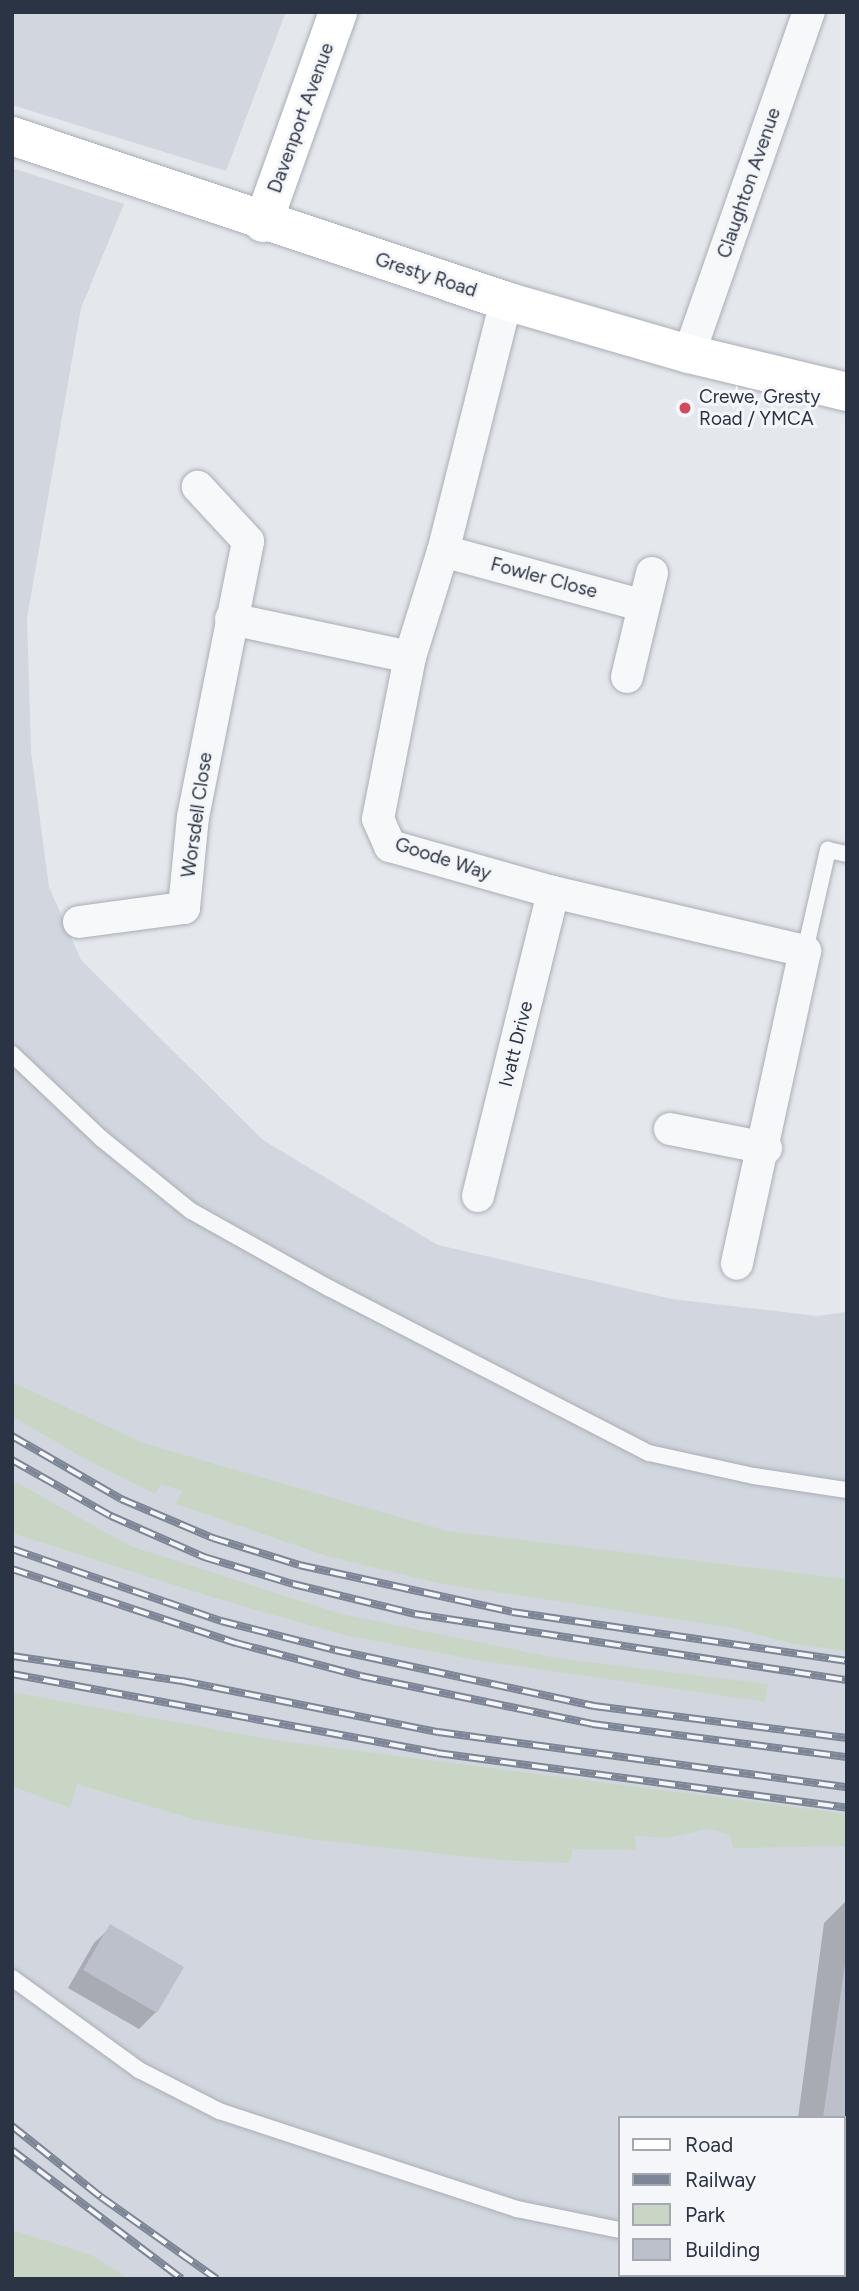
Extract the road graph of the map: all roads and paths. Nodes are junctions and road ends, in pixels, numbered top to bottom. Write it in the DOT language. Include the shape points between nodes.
graph roads {
  1 [pos="338,12"];
  2 [pos="809,12"];
  3 [pos="12,136"];
  4 [pos="263,223"];
  5 [pos="506,301"];
  6 [pos="689,354"];
  7 [pos="847,392"];
  8 [pos="198,487"];
  9 [pos="443,551"];
  10 [pos="652,573"];
  11 [pos="644,606"];
  12 [pos="231,619"];
  13 [pos="410,657"];
  14 [pos="627,677"];
  15 [pos="847,854"];
  16 [pos="553,892"];
  17 [pos="79,922"];
  18 [pos="805,951"];
  19 [pos="12,1054"];
  20 [pos="670,1129"];
  21 [pos="765,1148"];
  22 [pos="478,1196"];
  23 [pos="737,1264"];
  24 [pos="847,1490"];
  25 [pos="12,1978"];
  26 [pos="618,2230"];
  1 -- 4 [label="main road, Davenport Avenue"];
  2 -- 6 [label="street, Claughton Avenue"];
  3 -- 4 [label="main road, Gresty Road"];
  4 -- 5 [label="main road, Gresty Road"];
  5 -- 6 [label="main road, Gresty Road"];
  5 -- 9 [label="street, Goode Way"];
  6 -- 7 [label="main road, Gresty Road"];
  8 -- 12 [label="street, Worsdell Close" via="248,541"];
  9 -- 11 [label="street, Fowler Close"];
  9 -- 13 [label="street, Goode Way"];
  10 -- 11 [label="street"];
  11 -- 14 [label="street"];
  12 -- 13 [label="street"];
  12 -- 17 [label="street, Worsdell Close" via="193,817 184,908"];
  13 -- 16 [label="street, Goode Way" via="378,818 390,846"];
  15 -- 18 [label="lane" via="828,850"];
  16 -- 18 [label="street, Goode Way"];
  16 -- 22 [label="street, Ivatt Drive"];
  18 -- 21 [label="street"];
  19 -- 24 [label="lane" via="102,1139 191,1211 328,1288 649,1454"];
  20 -- 21 [label="street"];
  21 -- 23 [label="street"];
  25 -- 26 [label="lane" via="139,2070 219,2111 517,2208"];
}
